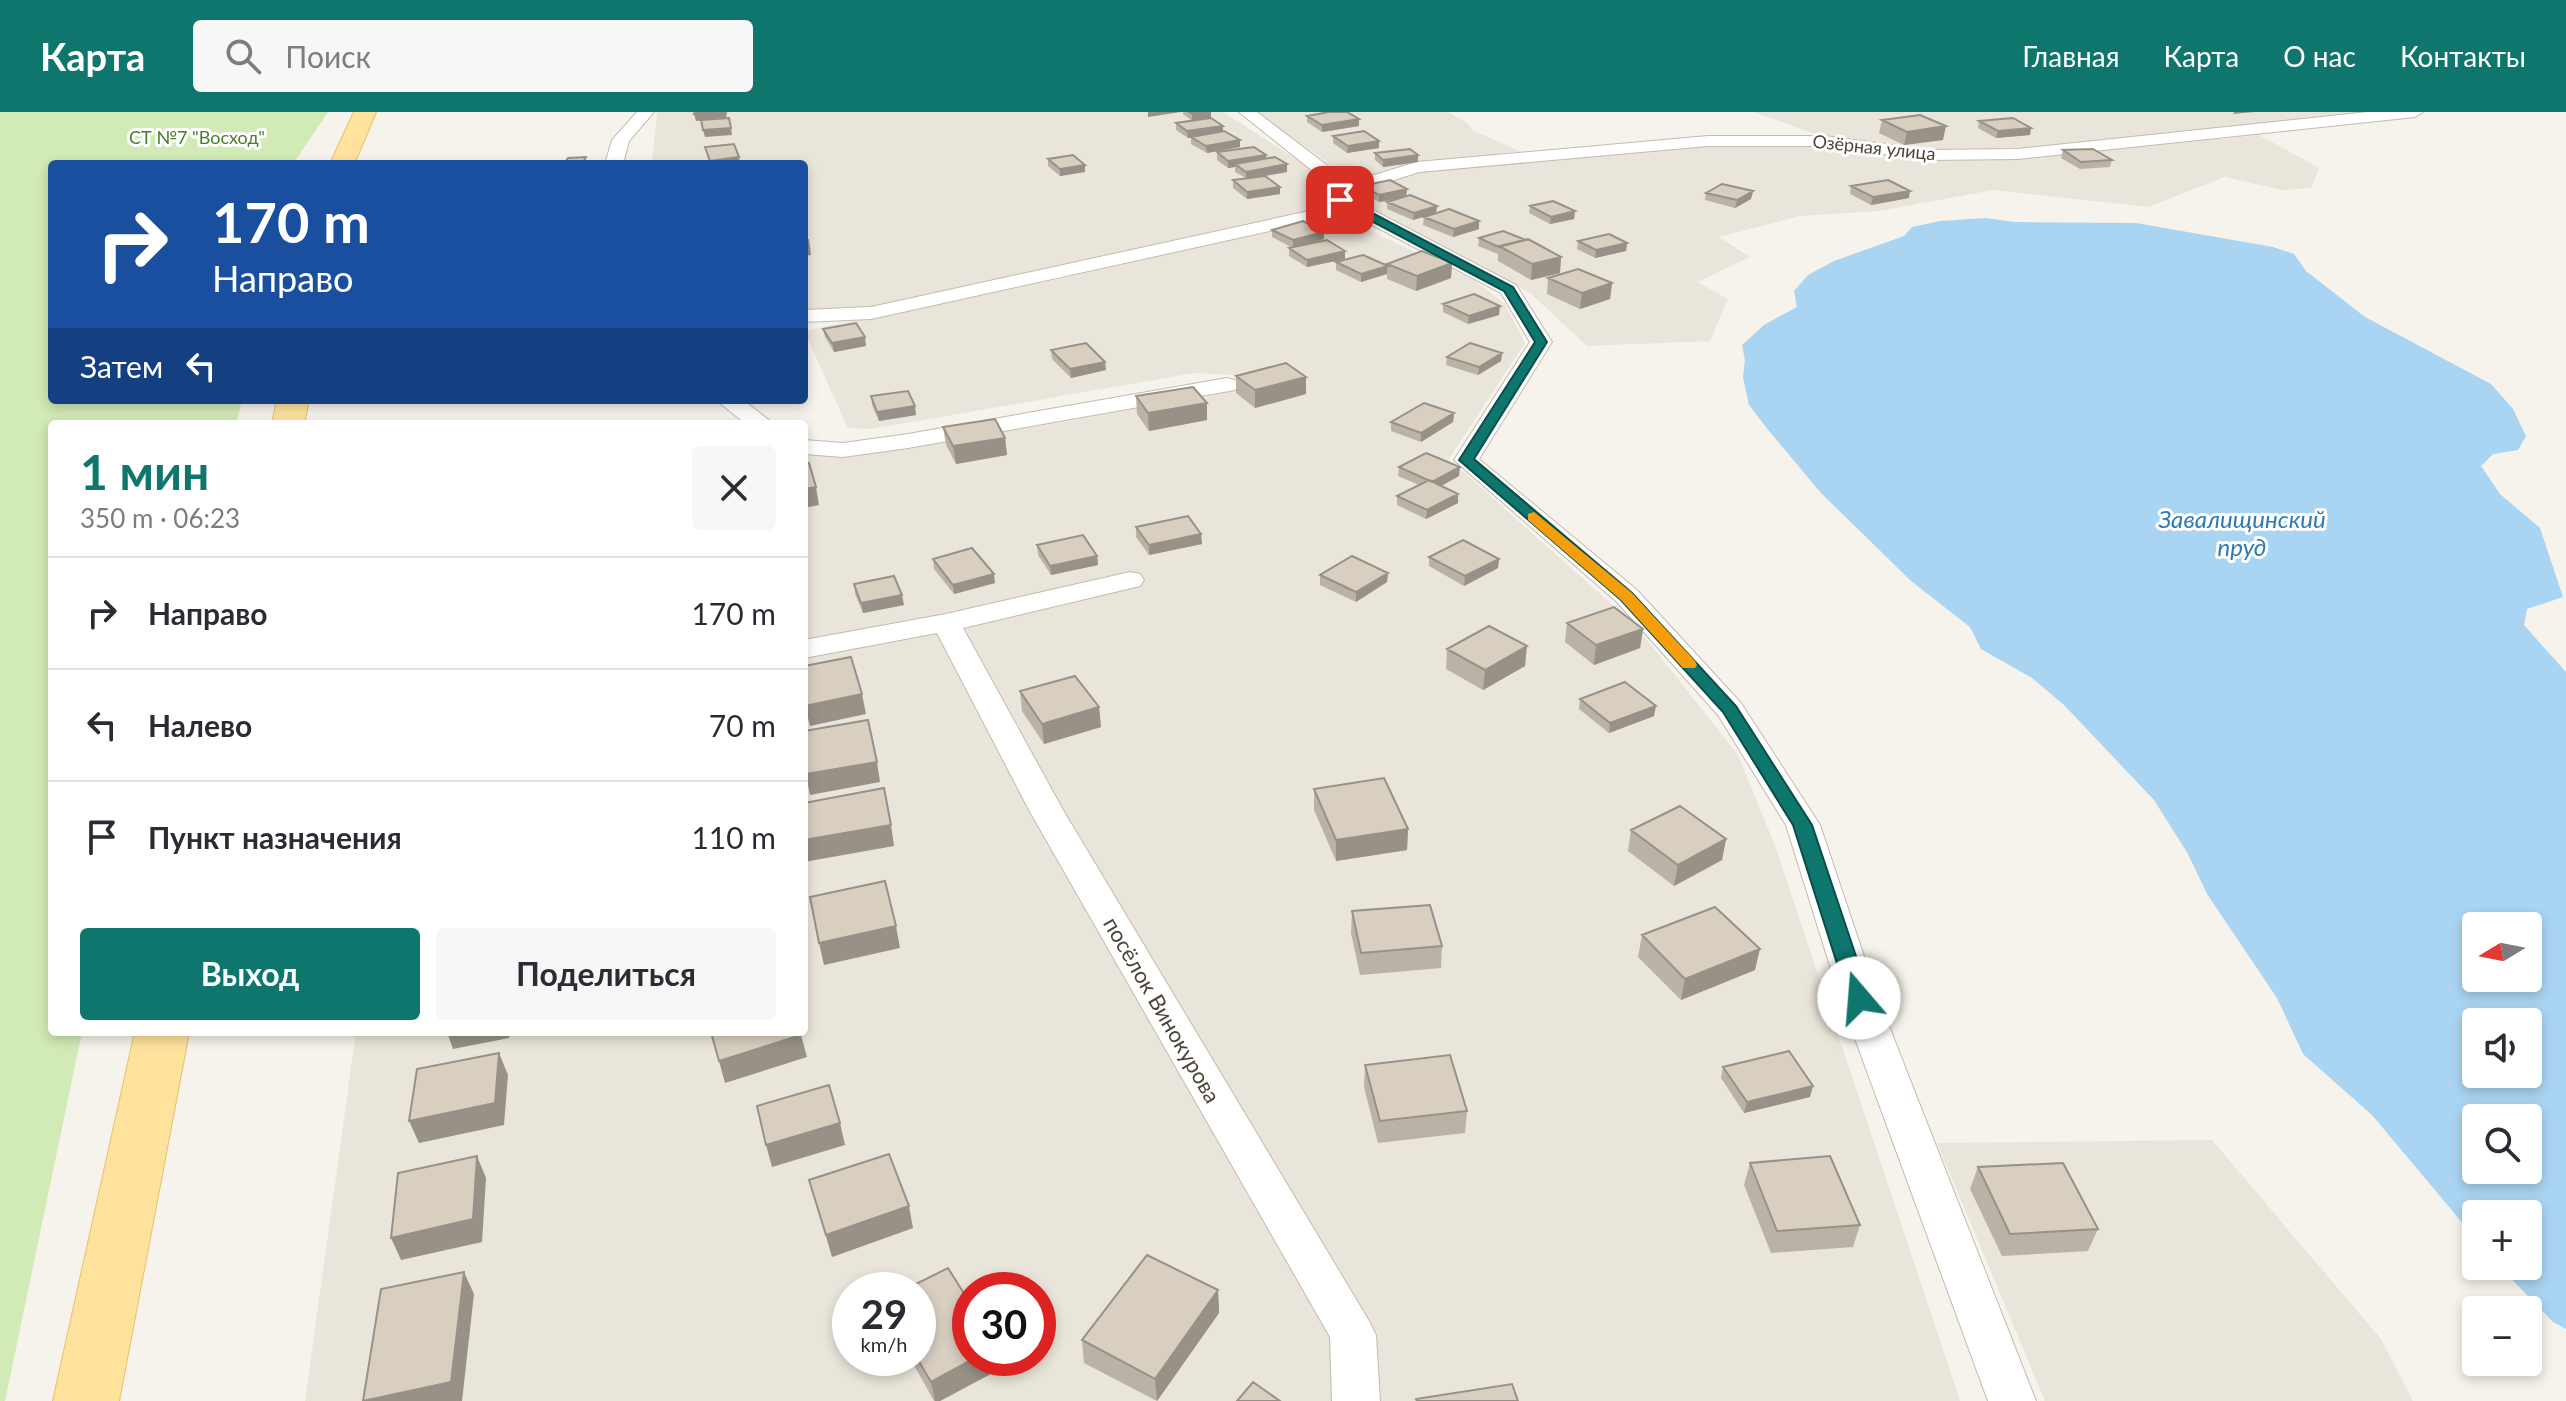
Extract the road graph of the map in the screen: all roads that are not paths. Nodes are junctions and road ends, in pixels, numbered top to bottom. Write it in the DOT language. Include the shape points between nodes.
graph roads {
  1 [pos="365,112"];
  2 [pos="646,112"];
  3 [pos="1247,112"];
  4 [pos="2415,112"];
  5 [pos="344,160"];
  6 [pos="615,160"];
  7 [pos="1340,200"];
  8 [pos="808,316"];
  9 [pos="1227,385"];
  10 [pos="734,404"];
  11 [pos="756,420"];
  12 [pos="808,447"];
  13 [pos="1130,580"];
  14 [pos="946,623"];
  15 [pos="808,648"];
  16 [pos="161,1036"];
  17 [pos="86,1401"];
  18 [pos="1356,1401"];
  19 [pos="2012,1401"];
  1 -- 5 [label="main road"];
  2 -- 6 [label="street" via="621,140"];
  3 -- 7 [label="street" via="1326,173"];
  4 -- 7 [label="street, Озёрная улица" via="2018,154 1927,155 1825,141 1708,141 1417,167 1357,186"];
  7 -- 8 [label="street, Озёрная улица" via="1329,212 871,313"];
  7 -- 19 [label="street" via="1509,289 1541,342 1466,460 1637,608 1730,710 1803,825 1859,998"];
  9 -- 12 [label="street" via="908,441 843,450"];
  10 -- 11 [label="street"];
  13 -- 14 [label="street"];
  14 -- 15 [label="street"];
  14 -- 18 [label="street, посёлок Винокурова" via="1046,810 1353,1335"];
  16 -- 17 [label="main road"];
}
